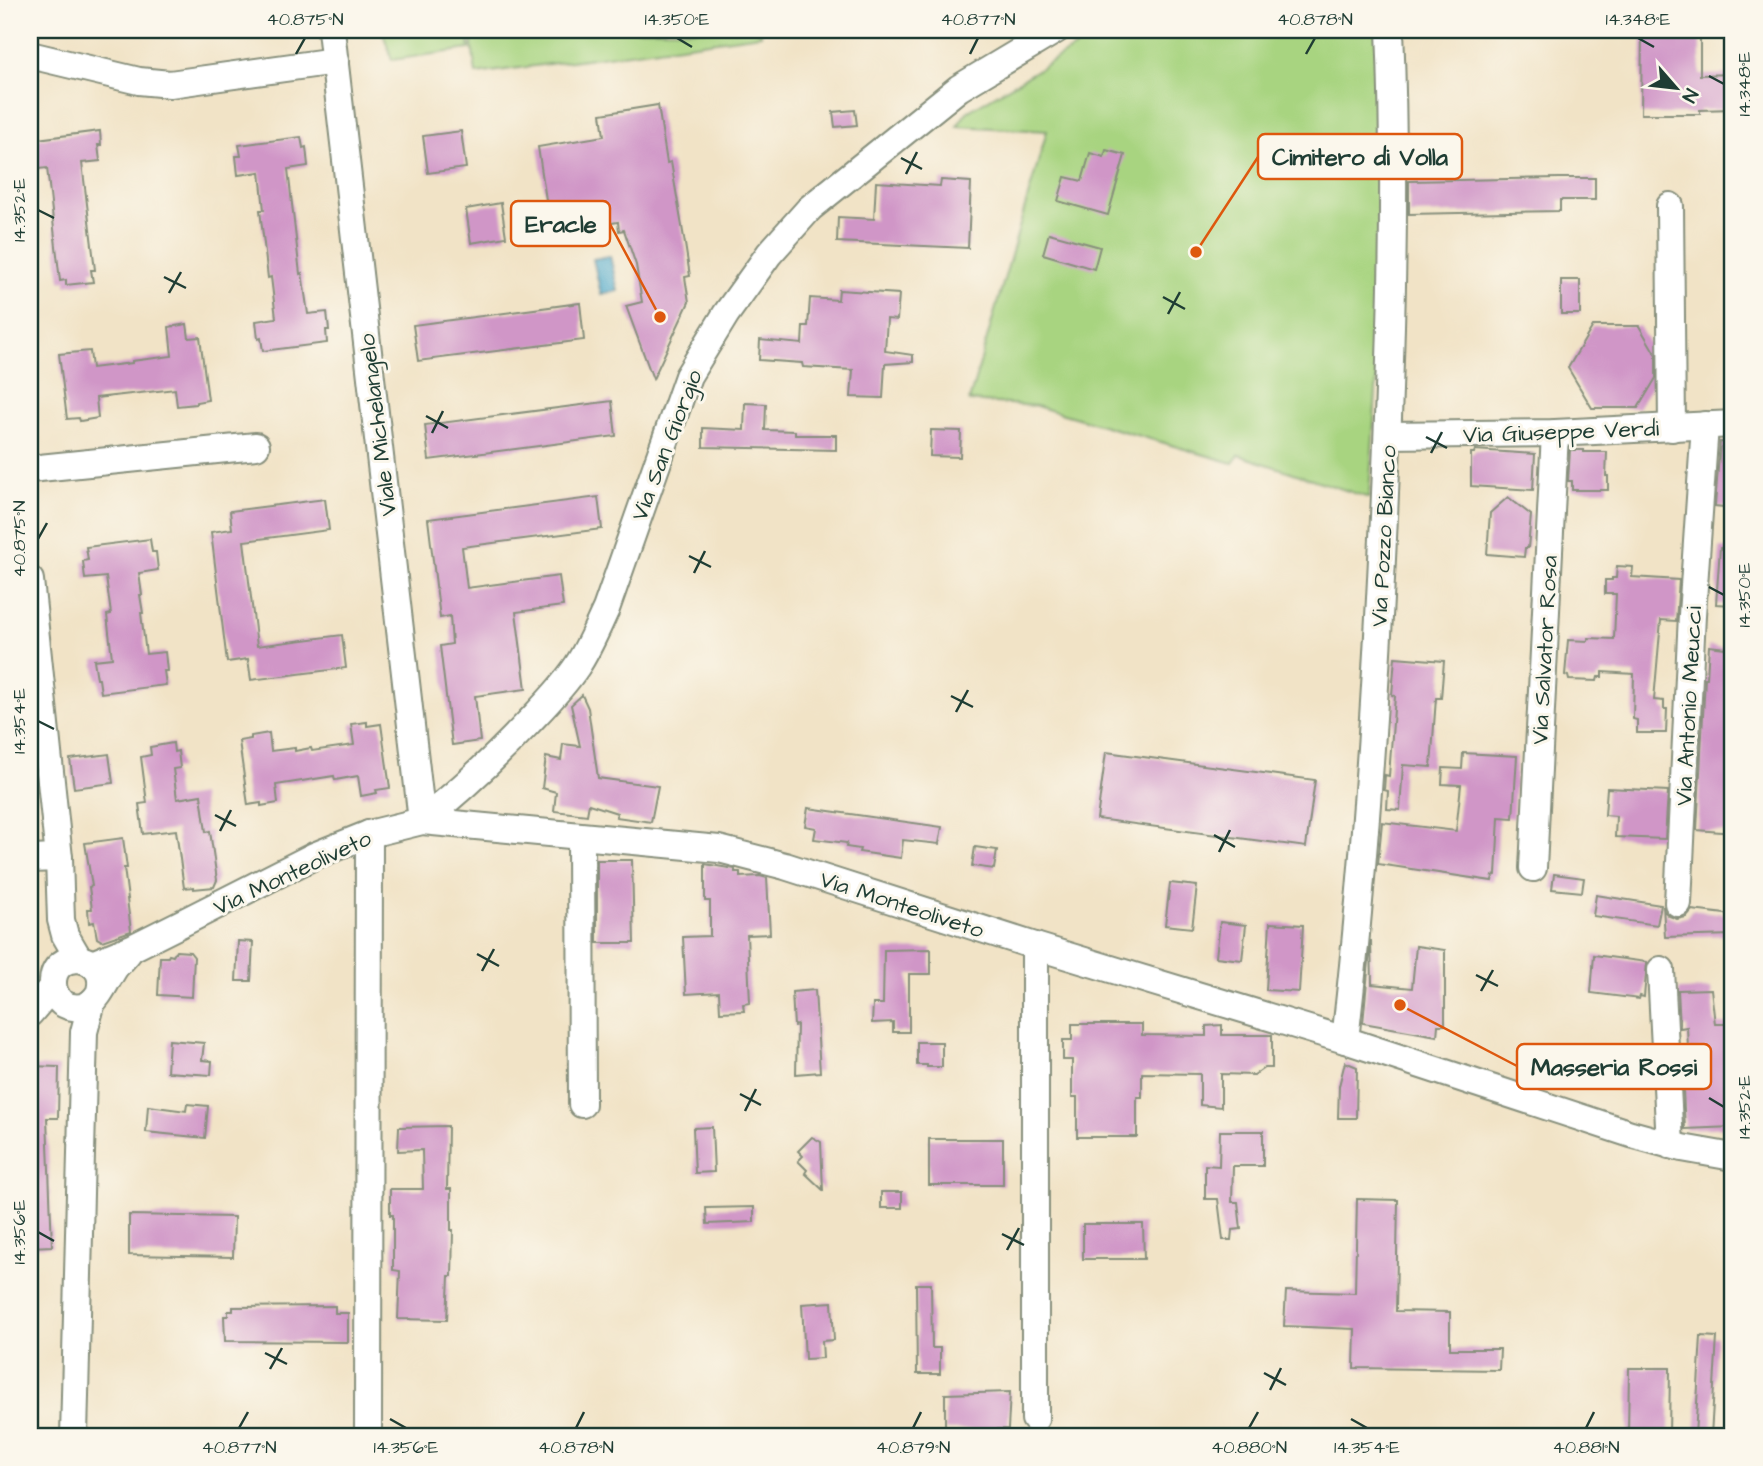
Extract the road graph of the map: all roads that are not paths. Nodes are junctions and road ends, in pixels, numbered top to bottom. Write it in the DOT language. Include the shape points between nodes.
graph roads {
  1 [pos="331,30"];
  2 [pos="1056,30"];
  3 [pos="1390,30"];
  4 [pos="30,55"];
  5 [pos="335,61"];
  6 [pos="1670,206"];
  7 [pos="1733,424"];
  8 [pos="1705,425"];
  9 [pos="1672,428"];
  10 [pos="1555,433"];
  11 [pos="1388,435"];
  12 [pos="256,446"];
  13 [pos="30,469"];
  14 [pos="30,580"];
  15 [pos="36,695"];
  16 [pos="422,821"];
  17 [pos="369,834"];
  18 [pos="581,837"];
  19 [pos="59,858"];
  20 [pos="30,859"];
  21 [pos="1533,868"];
  22 [pos="1678,903"];
  23 [pos="1035,946"];
  24 [pos="1661,970"];
  25 [pos="76,984"];
  26 [pos="30,1013"];
  27 [pos="1345,1040"];
  28 [pos="582,1104"];
  29 [pos="1671,1145"];
  30 [pos="1733,1157"];
  31 [pos="1035,1419"];
  32 [pos="74,1436"];
  33 [pos="368,1436"];
  1 -- 5 [label="street, Viale Michelangelo"];
  2 -- 16 [label="street, Via San Giorgio" via="959,88 810,208 769,254 688,376 606,609 577,667 509,742"];
  3 -- 11 [label="street, Via Pozzo Bianco" via="1393,258"];
  4 -- 5 [label="street" via="170,85"];
  5 -- 16 [label="street, Viale Michelangelo"];
  6 -- 9 [label="street"];
  7 -- 8 [label="street, Via Giuseppe Verdi"];
  8 -- 9 [label="street, Via Giuseppe Verdi"];
  8 -- 22 [label="street, Via Antonio Meucci"];
  9 -- 10 [label="street, Via Giuseppe Verdi"];
  10 -- 11 [label="street, Via Giuseppe Verdi"];
  10 -- 21 [label="street, Via Salvator Rosa"];
  11 -- 27 [label="street, Via Pozzo Bianco" via="1371,769"];
  12 -- 13 [label="street"];
  14 -- 15 [label="street"];
  15 -- 19 [label="street"];
  16 -- 17 [label="street, Via Monteoliveto"];
  16 -- 18 [label="street, Via Monteoliveto"];
  17 -- 25 [label="street, Via Monteoliveto" via="314,856 134,947 117,966"];
  17 -- 33 [label="street"];
  18 -- 23 [label="street, Via Monteoliveto" via="719,849"];
  18 -- 28 [label="street"];
  19 -- 20 [label="street"];
  19 -- 25 [label="street" via="61,920"];
  23 -- 27 [label="street, Via Monteoliveto"];
  23 -- 31 [label="street"];
  24 -- 29 [label="street"];
  25 -- 26 [label="street, Via Monteoliveto"];
  25 -- 32 [label="street" via="84,1032"];
  27 -- 29 [label="street, Via Monteoliveto"];
  29 -- 30 [label="street, Via Monteoliveto"];
}
